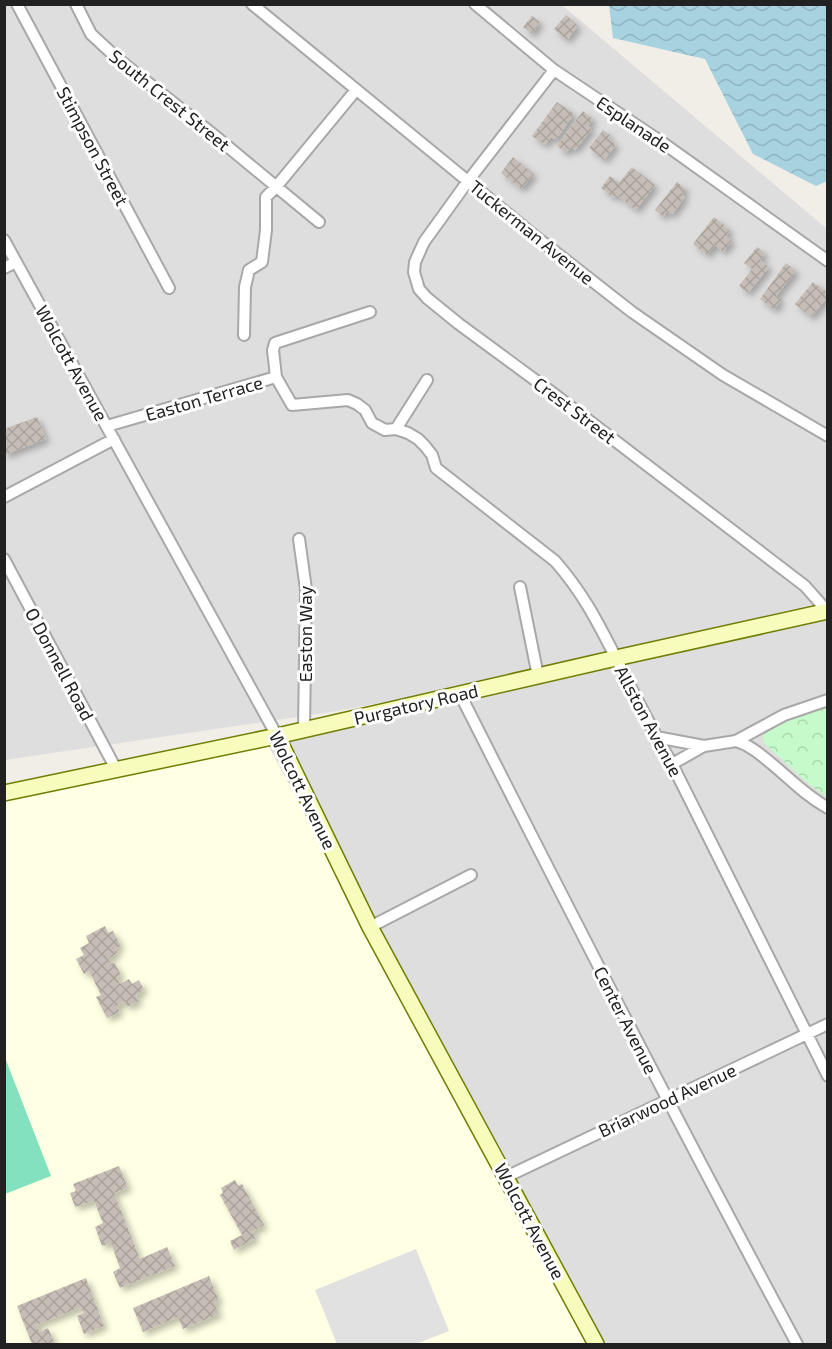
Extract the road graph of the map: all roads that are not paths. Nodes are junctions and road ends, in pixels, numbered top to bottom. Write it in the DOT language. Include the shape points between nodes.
graph roads {
  1 [pos="17,4"];
  2 [pos="76,4"];
  3 [pos="252,4"];
  4 [pos="475,4"];
  5 [pos="554,70"];
  6 [pos="356,90"];
  7 [pos="468,181"];
  8 [pos="276,187"];
  9 [pos="319,222"];
  10 [pos="4,240"];
  11 [pos="16,261"];
  12 [pos="828,261"];
  13 [pos="4,268"];
  14 [pos="169,288"];
  15 [pos="370,312"];
  16 [pos="244,335"];
  17 [pos="276,377"];
  18 [pos="427,380"];
  19 [pos="107,426"];
  20 [pos="396,429"];
  21 [pos="828,436"];
  22 [pos="114,440"];
  23 [pos="4,497"];
  24 [pos="299,539"];
  25 [pos="4,559"];
  26 [pos="520,587"];
  27 [pos="827,611"];
  28 [pos="616,658"];
  29 [pos="538,676"];
  30 [pos="460,694"];
  31 [pos="828,700"];
  32 [pos="304,730"];
  33 [pos="277,736"];
  34 [pos="656,736"];
  35 [pos="736,741"];
  36 [pos="704,746"];
  37 [pos="672,764"];
  38 [pos="116,770"];
  39 [pos="4,793"];
  40 [pos="828,807"];
  41 [pos="471,875"];
  42 [pos="370,927"];
  43 [pos="828,1024"];
  44 [pos="807,1034"];
  45 [pos="828,1076"];
  46 [pos="667,1100"];
  47 [pos="506,1177"];
  48 [pos="596,1344"];
  49 [pos="797,1344"];
  1 -- 14 [label="street, Stimpson Street"];
  2 -- 8 [label="street, South Crest Street" via="91,34 118,59"];
  3 -- 6 [label="street, Tuckerman Avenue"];
  4 -- 5 [label="street, Esplanade"];
  5 -- 7 [label="street"];
  5 -- 12 [label="street, Esplanade"];
  6 -- 7 [label="street, Tuckerman Avenue"];
  6 -- 8 [label="street"];
  7 -- 21 [label="street, Tuckerman Avenue" via="632,312 723,375"];
  7 -- 27 [label="street, Crest Street" via="424,242 415,262 419,289 459,324 804,586"];
  8 -- 9 [label="street, South Crest Street"];
  8 -- 16 [label="street" via="266,197 262,262 249,270 244,287"];
  10 -- 11 [label="street, Wolcott Avenue"];
  11 -- 13 [label="street"];
  11 -- 19 [label="street, Wolcott Avenue"];
  15 -- 17 [label="street, Easton Terrace" via="275,344"];
  17 -- 19 [label="street, Easton Terrace"];
  17 -- 20 [label="street, Allston Avenue" via="292,405 348,400 364,410 372,423 385,430"];
  18 -- 20 [label="street"];
  19 -- 22 [label="street, Wolcott Avenue"];
  20 -- 28 [label="street, Allston Avenue" via="418,439 432,455 436,468 555,561 585,598"];
  22 -- 23 [label="street"];
  22 -- 33 [label="street, Wolcott Avenue"];
  24 -- 32 [label="street, Easton Way" via="306,589"];
  25 -- 38 [label="street, O Donnell Road"];
  26 -- 29 [label="street"];
  27 -- 28 [label="street, Purgatory Road"];
  28 -- 29 [label="street, Purgatory Road"];
  28 -- 34 [label="street, Allston Avenue"];
  29 -- 30 [label="street, Purgatory Road"];
  30 -- 32 [label="street, Purgatory Road"];
  30 -- 46 [label="street, Center Avenue"];
  31 -- 35 [label="street" via="784,715"];
  32 -- 33 [label="street, Purgatory Road"];
  33 -- 38 [label="street, Purgatory Road"];
  33 -- 42 [label="street, Wolcott Avenue"];
  34 -- 36 [label="street"];
  34 -- 37 [label="street, Allston Avenue"];
  35 -- 36 [label="street"];
  35 -- 40 [label="street" via="759,753 810,797"];
  36 -- 37 [label="street"];
  37 -- 44 [label="street, Allston Avenue"];
  38 -- 39 [label="street, Purgatory Road"];
  41 -- 42 [label="street"];
  42 -- 47 [label="street, Wolcott Avenue"];
  43 -- 44 [label="street, Briarwood Avenue"];
  44 -- 45 [label="street, Allston Avenue"];
  44 -- 46 [label="street, Briarwood Avenue"];
  46 -- 47 [label="street, Briarwood Avenue"];
  46 -- 49 [label="street, Center Avenue"];
  47 -- 48 [label="street, Wolcott Avenue"];
}
